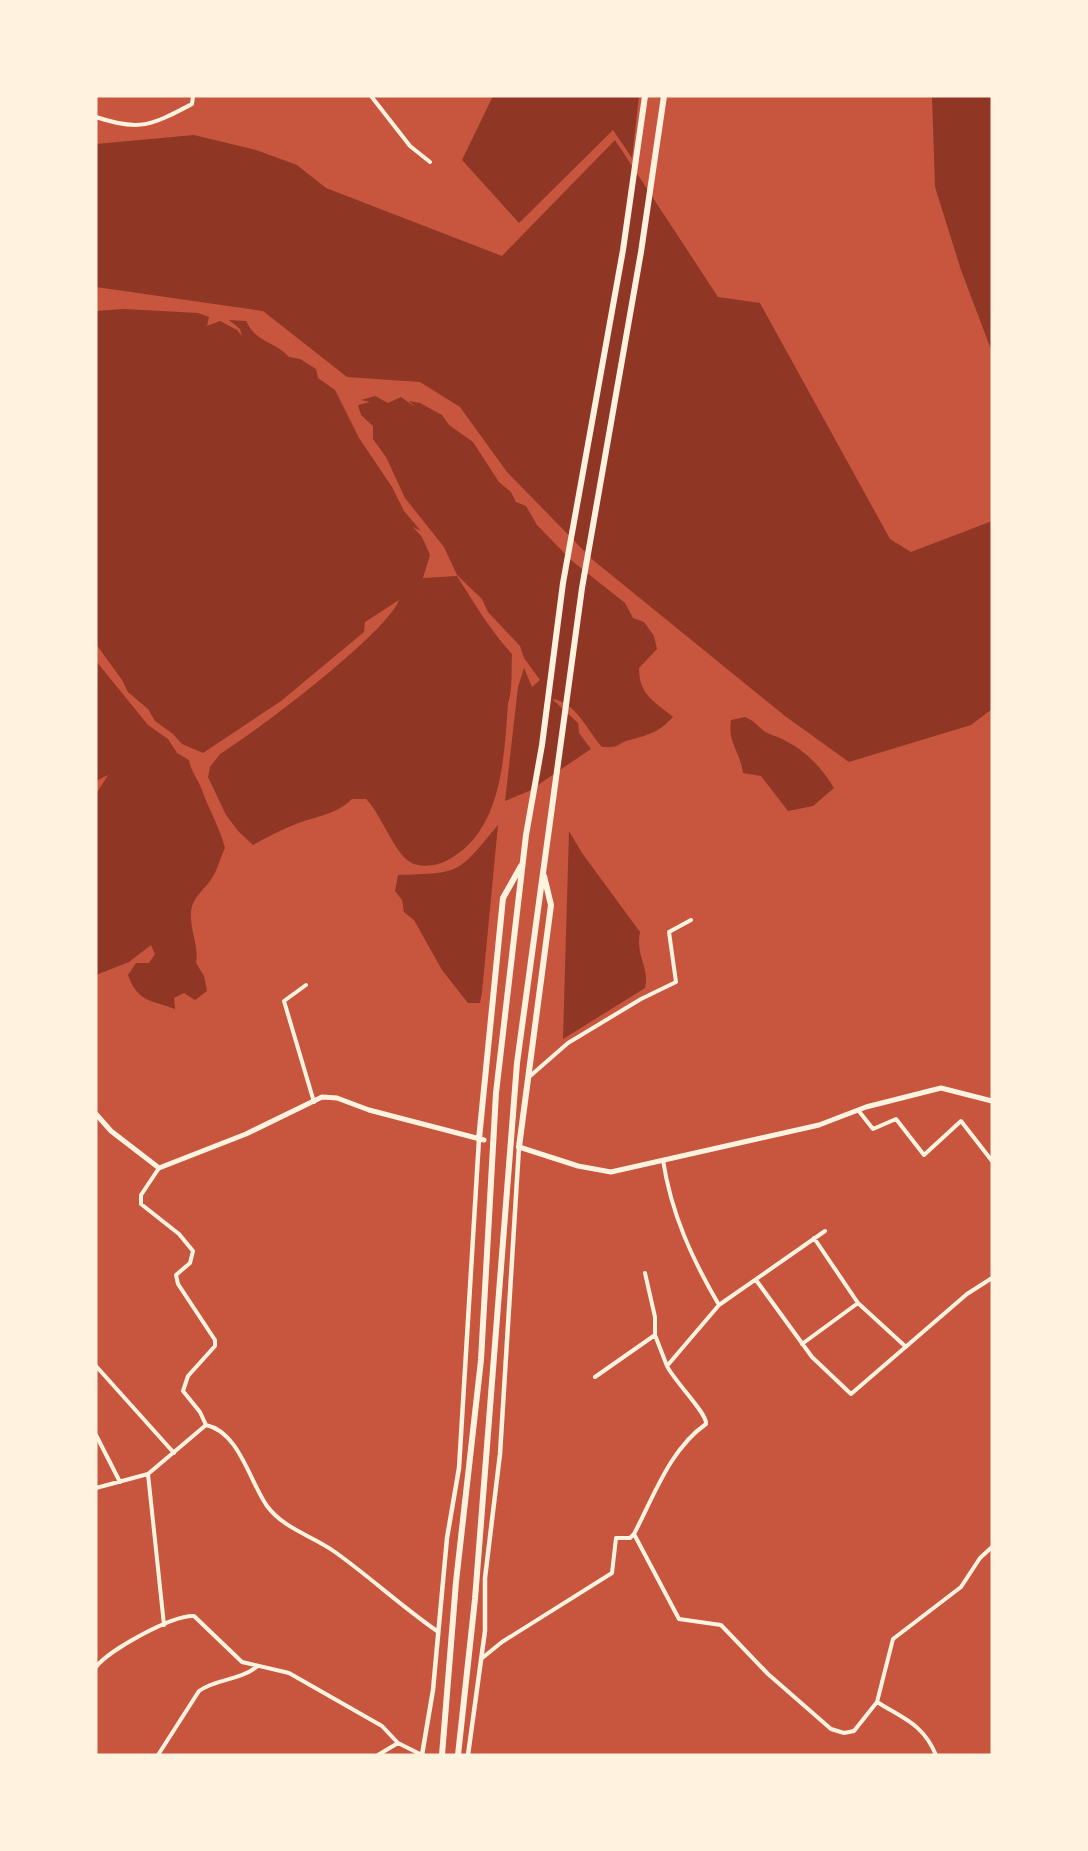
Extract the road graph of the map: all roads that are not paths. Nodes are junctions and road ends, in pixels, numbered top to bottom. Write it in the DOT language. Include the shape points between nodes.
graph roads {
  1 [pos="193,96"];
  2 [pos="371,96"];
  3 [pos="645,96"];
  4 [pos="664,96"];
  5 [pos="96,117"];
  6 [pos="430,162"];
  7 [pos="523,864"];
  8 [pos="543,870"];
  9 [pos="691,920"];
  10 [pos="306,985"];
  11 [pos="529,1078"];
  12 [pos="992,1101"];
  13 [pos="314,1102"];
  14 [pos="858,1110"];
  15 [pos="96,1114"];
  16 [pos="481,1139"];
  17 [pos="519,1147"];
  18 [pos="663,1160"];
  19 [pos="992,1161"];
  20 [pos="159,1168"];
  21 [pos="825,1231"];
  22 [pos="814,1238"];
  23 [pos="645,1273"];
  24 [pos="992,1278"];
  25 [pos="756,1280"];
  26 [pos="858,1303"];
  27 [pos="719,1305"];
  28 [pos="655,1335"];
  29 [pos="802,1344"];
  30 [pos="906,1347"];
  31 [pos="96,1366"];
  32 [pos="667,1366"];
  33 [pos="595,1377"];
  34 [pos="206,1425"];
  35 [pos="96,1436"];
  36 [pos="174,1453"];
  37 [pos="148,1474"];
  38 [pos="120,1482"];
  39 [pos="96,1488"];
  40 [pos="634,1534"];
  41 [pos="992,1547"];
  42 [pos="164,1625"];
  43 [pos="437,1631"];
  44 [pos="480,1659"];
  45 [pos="258,1666"];
  46 [pos="96,1667"];
  47 [pos="878,1702"];
  48 [pos="398,1743"];
  49 [pos="158,1755"];
  50 [pos="378,1755"];
  51 [pos="422,1755"];
  52 [pos="442,1755"];
  53 [pos="458,1755"];
  54 [pos="468,1755"];
  55 [pos="936,1755"];
  1 -- 5 [label="street" via="192,104 149,124 129,127"];
  2 -- 6 [label="street" via="410,146"];
  3 -- 7 [label="highway" via="623,250 563,583"];
  4 -- 8 [label="highway" via="582,588"];
  7 -- 16 [label="highway" via="502,898"];
  7 -- 52 [label="highway" via="496,1093 481,1360"];
  8 -- 11 [label="highway" via="551,905"];
  8 -- 53 [label="highway" via="514,1098 476,1587"];
  9 -- 11 [label="street" via="669,932 676,982 568,1043"];
  10 -- 13 [label="street" via="284,1001"];
  11 -- 17 [label="highway"];
  12 -- 14 [label="main road" via="941,1088"];
  13 -- 16 [label="main road" via="322,1097 337,1098 378,1113"];
  13 -- 20 [label="main road"];
  14 -- 18 [label="main road" via="819,1125"];
  14 -- 19 [label="street" via="873,1129 896,1119 924,1155 961,1121"];
  15 -- 20 [label="main road" via="111,1131"];
  16 -- 43 [label="street" via="459,1468"];
  17 -- 18 [label="main road" via="611,1172"];
  17 -- 44 [label="street" via="500,1454"];
  18 -- 27 [label="street" via="666,1183 686,1243"];
  20 -- 34 [label="street" via="141,1195 141,1204 194,1251 190,1263 176,1275 178,1284 215,1340 188,1376 183,1391"];
  21 -- 22 [label="street"];
  22 -- 25 [label="street"];
  22 -- 26 [label="street"];
  23 -- 28 [label="street"];
  24 -- 30 [label="street"];
  25 -- 27 [label="street"];
  25 -- 29 [label="street"];
  26 -- 29 [label="street"];
  26 -- 30 [label="street"];
  27 -- 32 [label="street"];
  28 -- 32 [label="street"];
  28 -- 33 [label="street"];
  29 -- 30 [label="street" via="851,1394"];
  31 -- 36 [label="street"];
  32 -- 40 [label="street" via="679,1387 703,1412 706,1424 684,1444 670,1465"];
  34 -- 36 [label="street"];
  34 -- 43 [label="street" via="230,1438 278,1517 333,1550"];
  35 -- 38 [label="street"];
  36 -- 37 [label="street"];
  37 -- 38 [label="street"];
  37 -- 42 [label="street"];
  38 -- 39 [label="street"];
  40 -- 44 [label="street" via="630,1538 616,1538 612,1573"];
  40 -- 47 [label="street" via="679,1618 722,1625 768,1674 831,1728 844,1733 854,1731"];
  41 -- 47 [label="street" via="960,1587 893,1639"];
  42 -- 45 [label="street" via="194,1616 242,1662"];
  42 -- 46 [label="street" via="104,1657"];
  43 -- 51 [label="street" via="433,1690"];
  44 -- 54 [label="street"];
  45 -- 48 [label="street" via="289,1673 382,1726"];
  45 -- 49 [label="street" via="244,1677 199,1691"];
  47 -- 55 [label="street" via="921,1729"];
  48 -- 50 [label="street"];
  48 -- 51 [label="street"];
}
